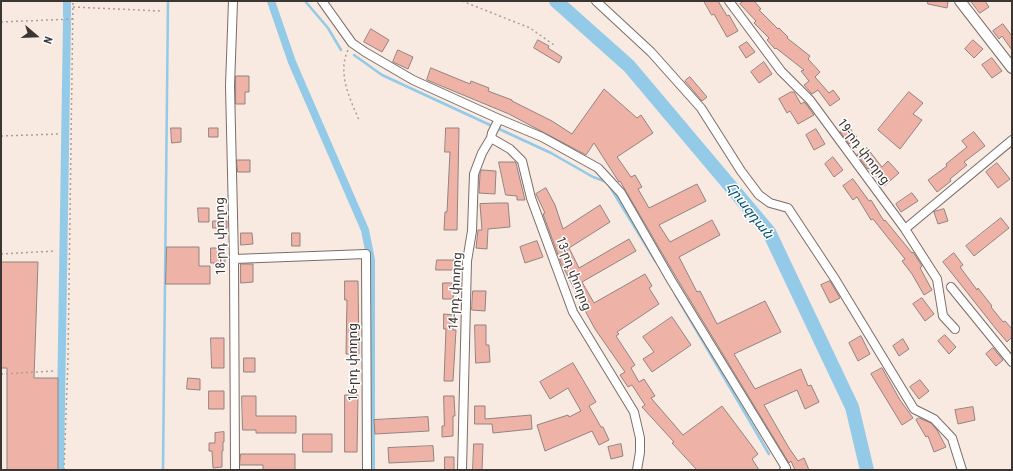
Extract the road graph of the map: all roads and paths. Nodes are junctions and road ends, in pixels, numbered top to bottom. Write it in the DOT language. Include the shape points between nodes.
graph roads {
  1 [pos="73,1"];
  2 [pos="233,1"];
  3 [pos="322,1"];
  4 [pos="462,1"];
  5 [pos="596,1"];
  6 [pos="729,1"];
  7 [pos="960,1"];
  8 [pos="73,7"];
  9 [pos="161,11"];
  10 [pos="72,18"];
  11 [pos="1,22"];
  12 [pos="352,43"];
  13 [pos="554,45"];
  14 [pos="1012,68"];
  15 [pos="499,119"];
  16 [pos="359,120"];
  17 [pos="59,134"];
  18 [pos="1,136"];
  19 [pos="491,138"];
  20 [pos="1012,140"];
  21 [pos="906,229"];
  22 [pos="56,251"];
  23 [pos="1,254"];
  24 [pos="234,259"];
  25 [pos="951,287"];
  26 [pos="955,329"];
  27 [pos="1012,362"];
  28 [pos="54,371"];
  29 [pos="1,374"];
  30 [pos="64,470"];
  31 [pos="235,470"];
  32 [pos="367,470"];
  33 [pos="462,470"];
  34 [pos="637,470"];
  35 [pos="784,470"];
  36 [pos="962,470"];
  1 -- 8 [label="path"];
  2 -- 24 [label="street, 18-րդ փողոց" via="230,86"];
  3 -- 12 [label="street"];
  4 -- 13 [label="path" via="530,28"];
  5 -- 36 [label="street" via="651,52 701,108 759,195 770,203 788,208 835,279 914,409 934,419 952,438"];
  6 -- 21 [label="street, 19-րդ փողոց" via="781,72 810,100"];
  7 -- 14 [label="main road"];
  8 -- 9 [label="path"];
  8 -- 10 [label="path"];
  10 -- 11 [label="path"];
  10 -- 30 [label="path" via="68,358"];
  12 -- 15 [label="street" via="413,80"];
  12 -- 16 [label="path" via="346,55 344,75 348,94"];
  15 -- 19 [label="street, 14-րդ փողոց"];
  15 -- 35 [label="street" via="542,137 598,168 621,193 786,468"];
  17 -- 18 [label="path"];
  19 -- 33 [label="street, 14-րդ փողոց" via="474,174 468,261"];
  19 -- 34 [label="street, 13-րդ փողոց" via="510,149 522,161 531,198 573,312 634,412 640,438"];
  20 -- 21 [label="street"];
  21 -- 26 [label="street, 19-րդ փողոց" via="937,279 943,316"];
  22 -- 23 [label="path"];
  24 -- 31 [label="street, 18-րդ փողոց"];
  24 -- 32 [label="street, 16-րդ փողոց" via="366,254"];
  25 -- 27 [label="street"];
  28 -- 29 [label="path"];
}
